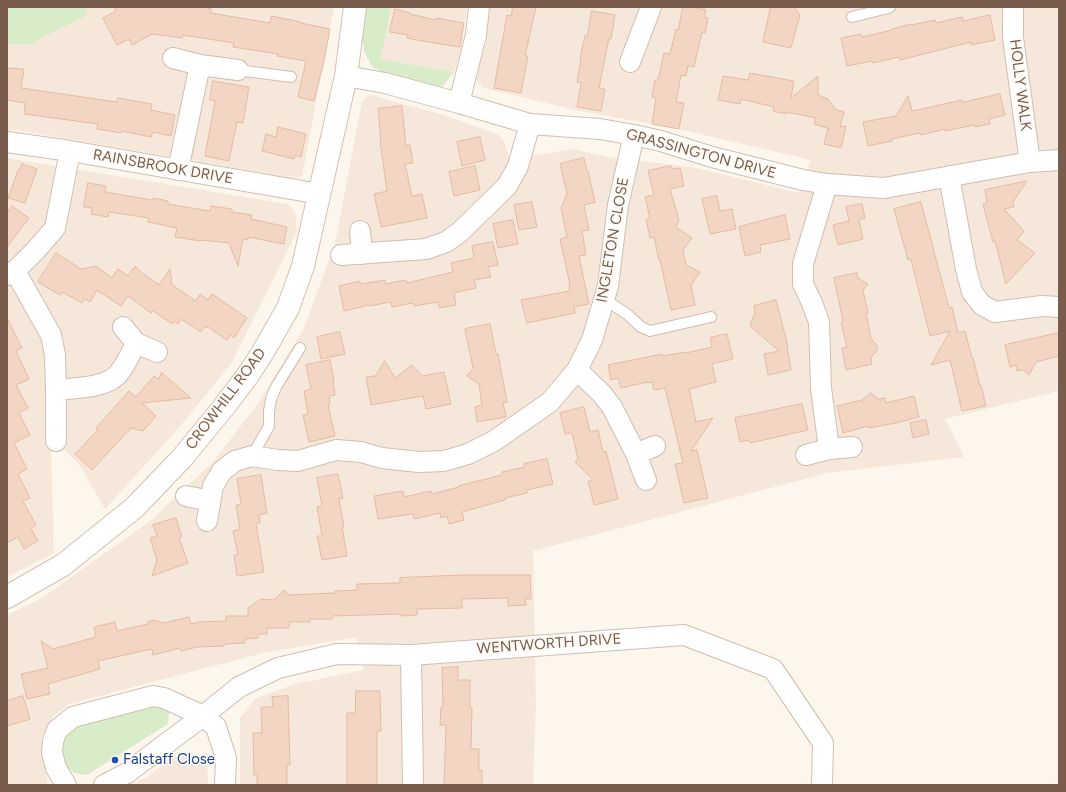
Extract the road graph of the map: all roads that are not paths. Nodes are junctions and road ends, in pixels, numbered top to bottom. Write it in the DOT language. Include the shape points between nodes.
graph roads {
  1 [pos="355,7"];
  2 [pos="479,7"];
  3 [pos="650,7"];
  4 [pos="890,7"];
  5 [pos="1013,7"];
  6 [pos="852,17"];
  7 [pos="173,58"];
  8 [pos="630,62"];
  9 [pos="200,65"];
  10 [pos="238,70"];
  11 [pos="346,76"];
  12 [pos="291,77"];
  13 [pos="459,103"];
  14 [pos="530,124"];
  15 [pos="634,135"];
  16 [pos="7,142"];
  17 [pos="70,151"];
  18 [pos="1059,160"];
  19 [pos="1030,162"];
  20 [pos="178,170"];
  21 [pos="949,176"];
  22 [pos="827,184"];
  23 [pos="320,194"];
  24 [pos="360,230"];
  25 [pos="362,254"];
  26 [pos="341,255"];
  27 [pos="11,273"];
  28 [pos="604,299"];
  29 [pos="1059,307"];
  30 [pos="711,317"];
  31 [pos="123,327"];
  32 [pos="136,343"];
  33 [pos="300,348"];
  34 [pos="157,352"];
  35 [pos="577,370"];
  36 [pos="56,390"];
  37 [pos="56,441"];
  38 [pos="655,446"];
  39 [pos="852,447"];
  40 [pos="829,449"];
  41 [pos="636,454"];
  42 [pos="806,455"];
  43 [pos="252,456"];
  44 [pos="646,480"];
  45 [pos="186,496"];
  46 [pos="210,501"];
  47 [pos="207,521"];
  48 [pos="7,597"];
  49 [pos="411,655"];
  50 [pos="203,716"];
  51 [pos="66,785"];
  52 [pos="104,785"];
  53 [pos="226,785"];
  54 [pos="412,785"];
  55 [pos="822,785"];
  1 -- 11 [label="street, CROWHILL ROAD"];
  2 -- 13 [label="street" via="476,35"];
  3 -- 8 [label="street"];
  4 -- 6 [label="lane"];
  5 -- 19 [label="street, HOLLY WALK" via="1013,38"];
  7 -- 9 [label="street"];
  9 -- 10 [label="street"];
  9 -- 20 [label="street"];
  10 -- 12 [label="lane"];
  11 -- 13 [label="street, GRASSINGTON DRIVE" via="385,83"];
  11 -- 23 [label="street, CROWHILL ROAD"];
  13 -- 14 [label="street, GRASSINGTON DRIVE"];
  14 -- 15 [label="street, GRASSINGTON DRIVE" via="600,129"];
  14 -- 25 [label="street" via="518,166 506,186 460,232 446,242 426,249"];
  15 -- 22 [label="street, GRASSINGTON DRIVE" via="712,157"];
  15 -- 28 [label="street, INGLETON CLOSE" via="618,205 608,286"];
  16 -- 17 [label="street, RAINSBROOK DRIVE"];
  17 -- 20 [label="street, RAINSBROOK DRIVE"];
  17 -- 27 [label="street" via="55,228"];
  18 -- 19 [label="street, GRASSINGTON DRIVE"];
  19 -- 21 [label="street, GRASSINGTON DRIVE"];
  20 -- 23 [label="street, RAINSBROOK DRIVE"];
  21 -- 22 [label="street, GRASSINGTON DRIVE" via="884,188"];
  21 -- 29 [label="street" via="966,269 972,292 982,305 995,312 1042,306"];
  22 -- 40 [label="street" via="803,264 803,284 819,322 821,388"];
  23 -- 48 [label="street, CROWHILL ROAD" via="303,266 288,308 251,370 223,408 182,458 134,508 63,565"];
  24 -- 25 [label="street"];
  25 -- 26 [label="street"];
  27 -- 36 [label="street" via="51,335 55,355"];
  28 -- 30 [label="lane" via="650,331"];
  28 -- 35 [label="street, INGLETON CLOSE" via="592,340"];
  31 -- 32 [label="street"];
  32 -- 34 [label="street"];
  32 -- 36 [label="street" via="118,374 104,384"];
  33 -- 43 [label="lane" via="276,387 271,399 269,426"];
  35 -- 41 [label="street" via="612,407"];
  35 -- 43 [label="street, INGLETON CLOSE" via="550,402 520,424 468,454 444,461 419,462 336,450 298,461"];
  36 -- 37 [label="street"];
  38 -- 41 [label="street"];
  39 -- 40 [label="street"];
  40 -- 42 [label="street"];
  41 -- 44 [label="street"];
  43 -- 46 [label="street, INGLETON CLOSE" via="235,461 222,471 213,486"];
  45 -- 46 [label="street"];
  46 -- 47 [label="street, INGLETON CLOSE"];
  49 -- 50 [label="street, WENTWORTH DRIVE" via="337,654 278,668 239,687"];
  49 -- 54 [label="street"];
  49 -- 55 [label="street, WENTWORTH DRIVE" via="684,635 773,669 824,743"];
  50 -- 51 [label="street" via="164,698 153,696 73,717 57,730 52,741 56,768"];
  50 -- 52 [label="street, WENTWORTH DRIVE" via="127,773"];
  50 -- 53 [label="street" via="216,727 226,758"];
}
